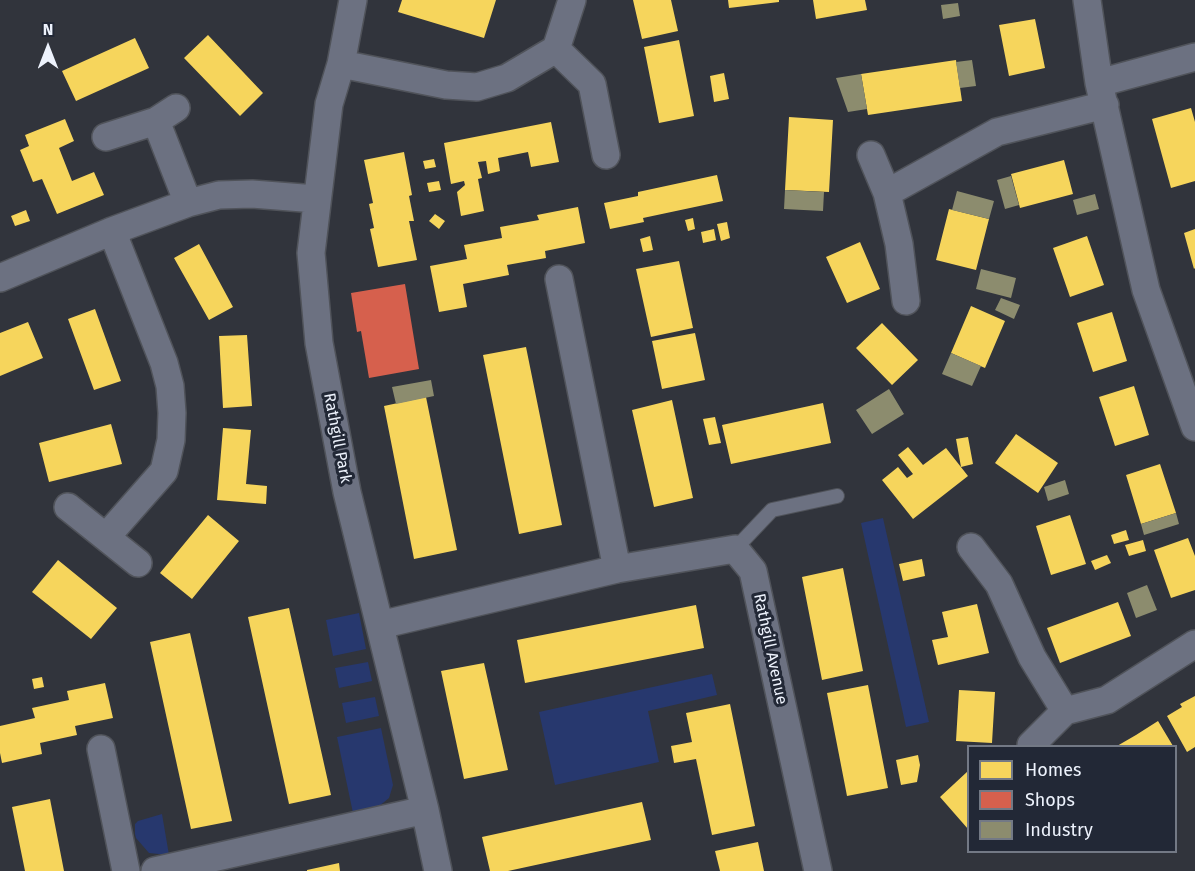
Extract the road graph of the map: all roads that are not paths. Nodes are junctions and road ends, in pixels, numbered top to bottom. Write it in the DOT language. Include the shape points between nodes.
graph roads {
  1 [pos="353,0"];
  2 [pos="572,0"];
  3 [pos="1087,0"];
  4 [pos="556,49"];
  5 [pos="1195,57"];
  6 [pos="341,64"];
  7 [pos="1102,94"];
  8 [pos="106,137"];
  9 [pos="606,155"];
  10 [pos="871,155"];
  11 [pos="886,193"];
  12 [pos="316,199"];
  13 [pos="188,203"];
  14 [pos="112,231"];
  15 [pos="0,278"];
  16 [pos="560,279"];
  17 [pos="906,302"];
  18 [pos="1195,427"];
  19 [pos="837,496"];
  20 [pos="68,507"];
  21 [pos="106,537"];
  22 [pos="971,548"];
  23 [pos="735,549"];
  24 [pos="138,563"];
  25 [pos="617,569"];
  26 [pos="380,625"];
  27 [pos="1195,644"];
  28 [pos="1065,711"];
  29 [pos="1032,745"];
  30 [pos="100,749"];
  31 [pos="425,810"];
  32 [pos="126,871"];
  33 [pos="155,871"];
  34 [pos="438,871"];
  35 [pos="818,871"];
  1 -- 6 [label="street, Rathgill Park"];
  2 -- 4 [label="street"];
  3 -- 7 [label="street"];
  4 -- 6 [label="street" via="507,78 477,87 446,85"];
  4 -- 9 [label="street" via="592,84"];
  5 -- 7 [label="street"];
  6 -- 12 [label="street, Rathgill Park" via="329,104"];
  7 -- 11 [label="street" via="1076,111 997,132"];
  7 -- 18 [label="street" via="1146,290"];
  8 -- 13 [label="street" via="166,115"];
  10 -- 11 [label="street"];
  11 -- 17 [label="street" via="899,244"];
  12 -- 13 [label="street" via="219,195"];
  12 -- 26 [label="street, Rathgill Park" via="310,253 319,343 347,492"];
  13 -- 14 [label="street"];
  14 -- 15 [label="street"];
  14 -- 21 [label="street" via="164,363 172,413 164,471"];
  16 -- 25 [label="street"];
  19 -- 23 [label="lane" via="772,510"];
  20 -- 21 [label="street"];
  21 -- 24 [label="street"];
  22 -- 28 [label="street" via="999,584 1032,657"];
  23 -- 25 [label="street"];
  23 -- 35 [label="street, Rathgill Avenue" via="753,571"];
  25 -- 26 [label="street"];
  26 -- 31 [label="street, Rathgill Park"];
  27 -- 28 [label="street" via="1107,700"];
  28 -- 29 [label="street"];
  30 -- 32 [label="street"];
  31 -- 33 [label="street"];
  31 -- 34 [label="street, Rathgill Park"];
}
